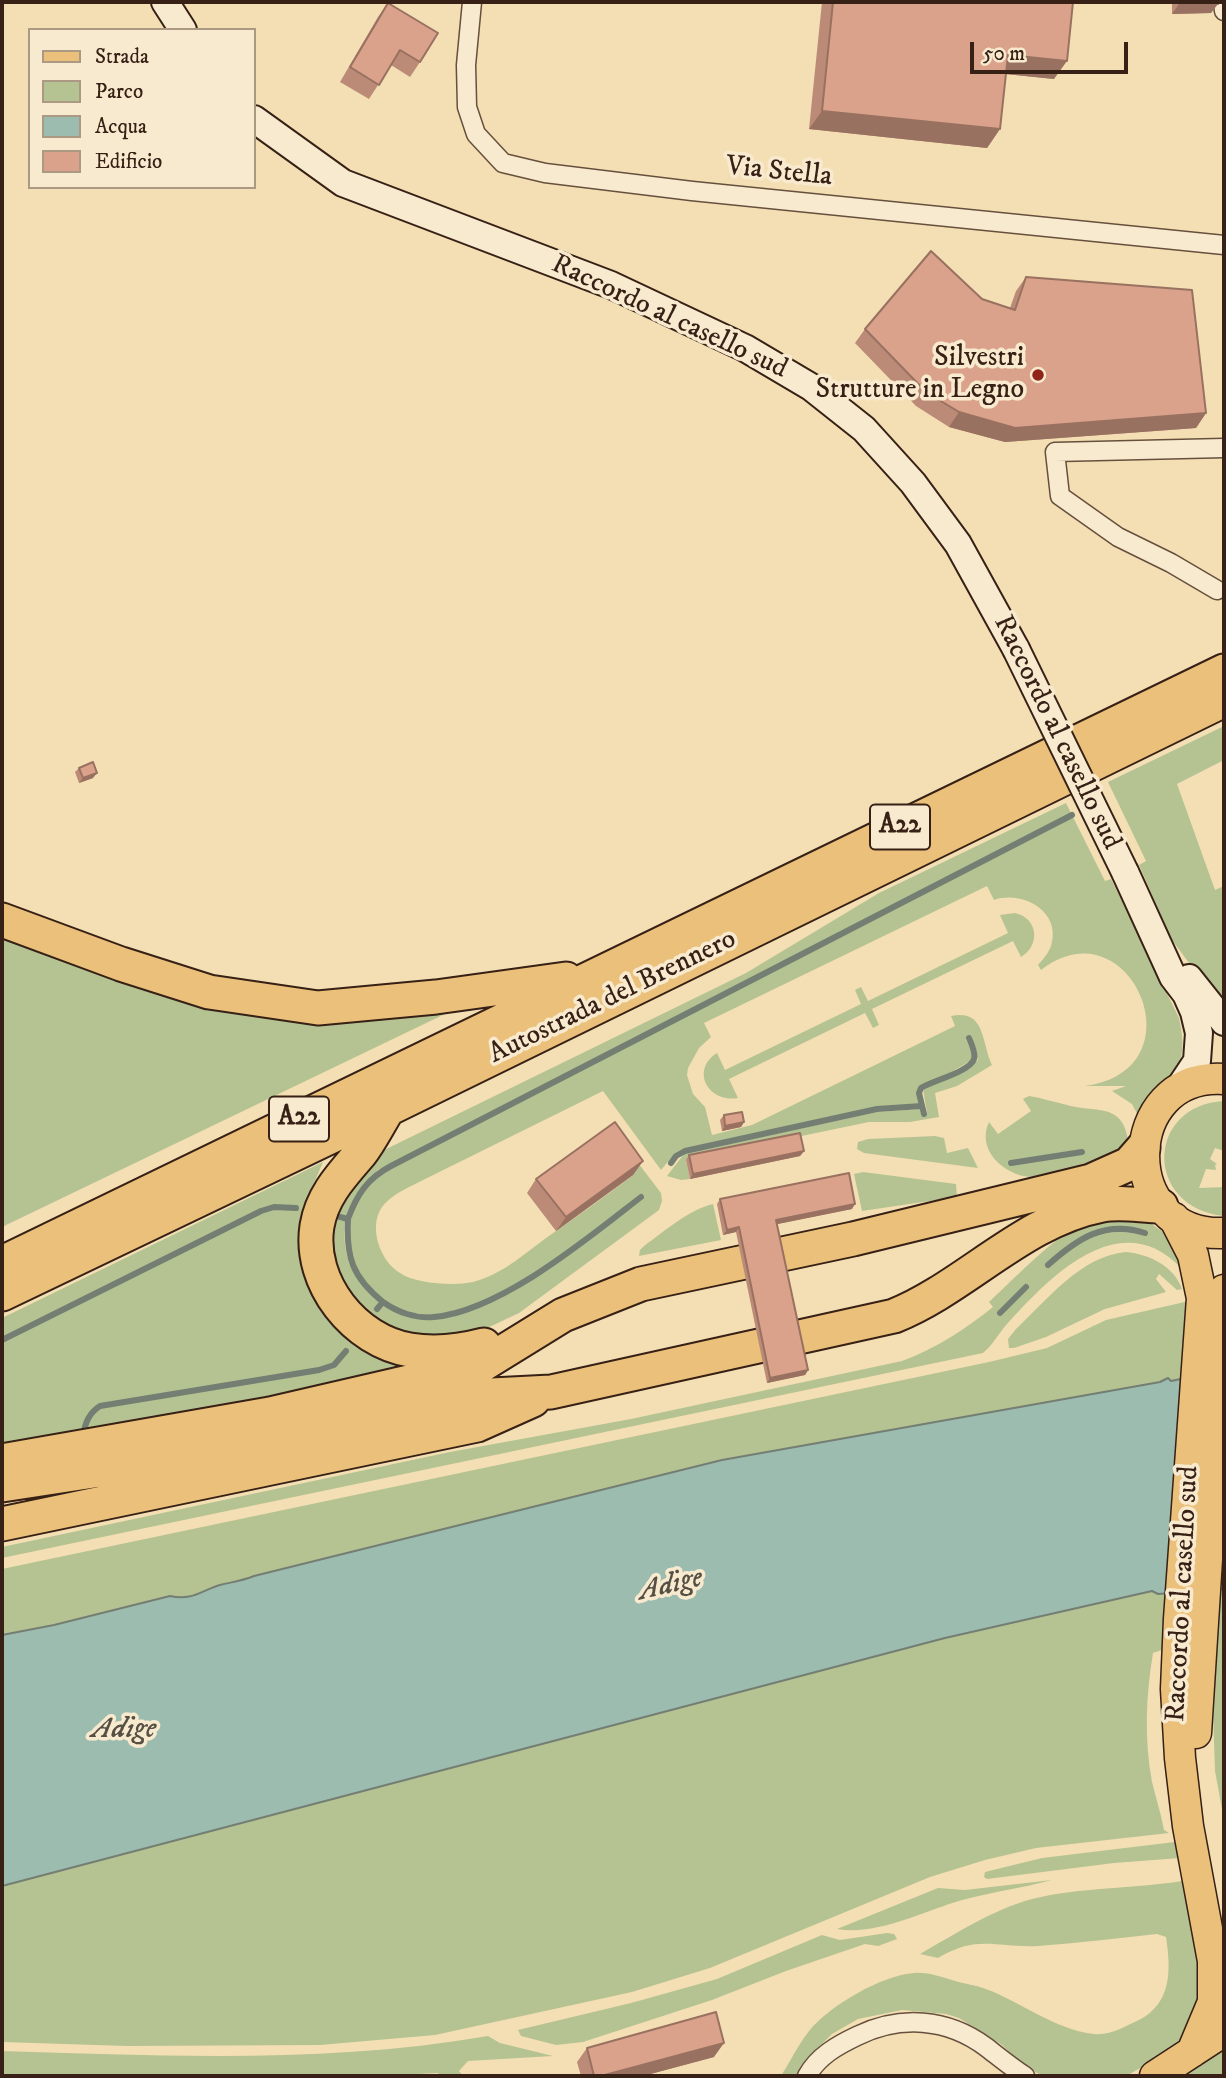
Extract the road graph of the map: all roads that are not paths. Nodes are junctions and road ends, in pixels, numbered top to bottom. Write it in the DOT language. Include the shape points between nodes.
graph roads {
  1 [pos="165,2"];
  2 [pos="472,2"];
  3 [pos="1223,2"];
  4 [pos="1224,11"];
  5 [pos="182,28"];
  6 [pos="256,120"];
  7 [pos="1224,245"];
  8 [pos="1224,448"];
  9 [pos="1217,590"];
  10 [pos="1224,671"];
  11 [pos="1224,700"];
  12 [pos="2,920"];
  13 [pos="1147,924"];
  14 [pos="596,975"];
  15 [pos="1224,1022"];
  16 [pos="1224,1079"];
  17 [pos="1177,1091"];
  18 [pos="388,1109"];
  19 [pos="1143,1148"];
  20 [pos="1168,1212"];
  21 [pos="1224,1233"];
  22 [pos="2,1263"];
  23 [pos="2,1294"];
  24 [pos="1217,1294"];
  25 [pos="537,1330"];
  26 [pos="551,1392"];
  27 [pos="98,1458"];
  28 [pos="2,1461"];
  29 [pos="2,1485"];
  30 [pos="2,1524"];
  31 [pos="1195,1825"];
  32 [pos="1224,1934"];
  33 [pos="1224,2031"];
  34 [pos="1192,2052"];
  35 [pos="1016,2073"];
  36 [pos="807,2076"];
  37 [pos="1155,2076"];
  1 -- 5 [label="main road"];
  2 -- 7 [label="street, Via Stella" via="467,107 477,134 503,163 545,173 692,191"];
  3 -- 4 [label="street"];
  6 -- 13 [label="main road, Raccordo al casello sud, bridge" via="343,183 611,285 745,348 811,387 864,429 913,483 958,544 1016,649"];
  8 -- 9 [label="street" via="1055,452 1060,496 1118,537"];
  10 -- 14 [label="highway, Autostrada del Brennero / A22"];
  11 -- 18 [label="highway, Autostrada del Brennero / A22"];
  12 -- 14 [label="highway" via="209,992 318,1008"];
  13 -- 15 [label="main road, Raccordo al casello sud"];
  13 -- 17 [label="main road, Raccordo al casello sud" via="1186,994 1199,1033 1197,1061"];
  14 -- 22 [label="highway, Autostrada del Brennero / A22"];
  16 -- 17 [label="main road"];
  17 -- 19 [label="main road, Raccordo al casello sud" via="1153,1117"];
  18 -- 23 [label="highway, Autostrada del Brennero / A22"];
  18 -- 25 [label="highway" via="361,1153 331,1188 322,1209 317,1246 328,1291 355,1323 407,1350 464,1349"];
  19 -- 20 [label="main road, Raccordo al casello sud" via="1146,1179"];
  19 -- 25 [label="highway" via="1129,1164 1091,1181 641,1284"];
  20 -- 21 [label="main road" via="1198,1230"];
  20 -- 24 [label="main road, Raccordo al casello sud"];
  20 -- 26 [label="highway" via="1102,1205 1026,1236 919,1306 894,1316"];
  24 -- 31 [label="main road, Raccordo al casello sud"];
  25 -- 27 [label="highway" via="482,1365"];
  26 -- 27 [label="highway" via="472,1396"];
  26 -- 30 [label="highway" via="477,1425"];
  27 -- 28 [label="highway"];
  27 -- 29 [label="highway"];
  31 -- 32 [label="main road, Raccordo al casello sud"];
  31 -- 34 [label="main road, Raccordo al casello sud" via="1213,1961 1213,2001"];
  33 -- 34 [label="main road"];
  34 -- 37 [label="main road"];
  35 -- 36 [label="street" via="984,2045 953,2029 915,2021 876,2027 834,2047"];
}
